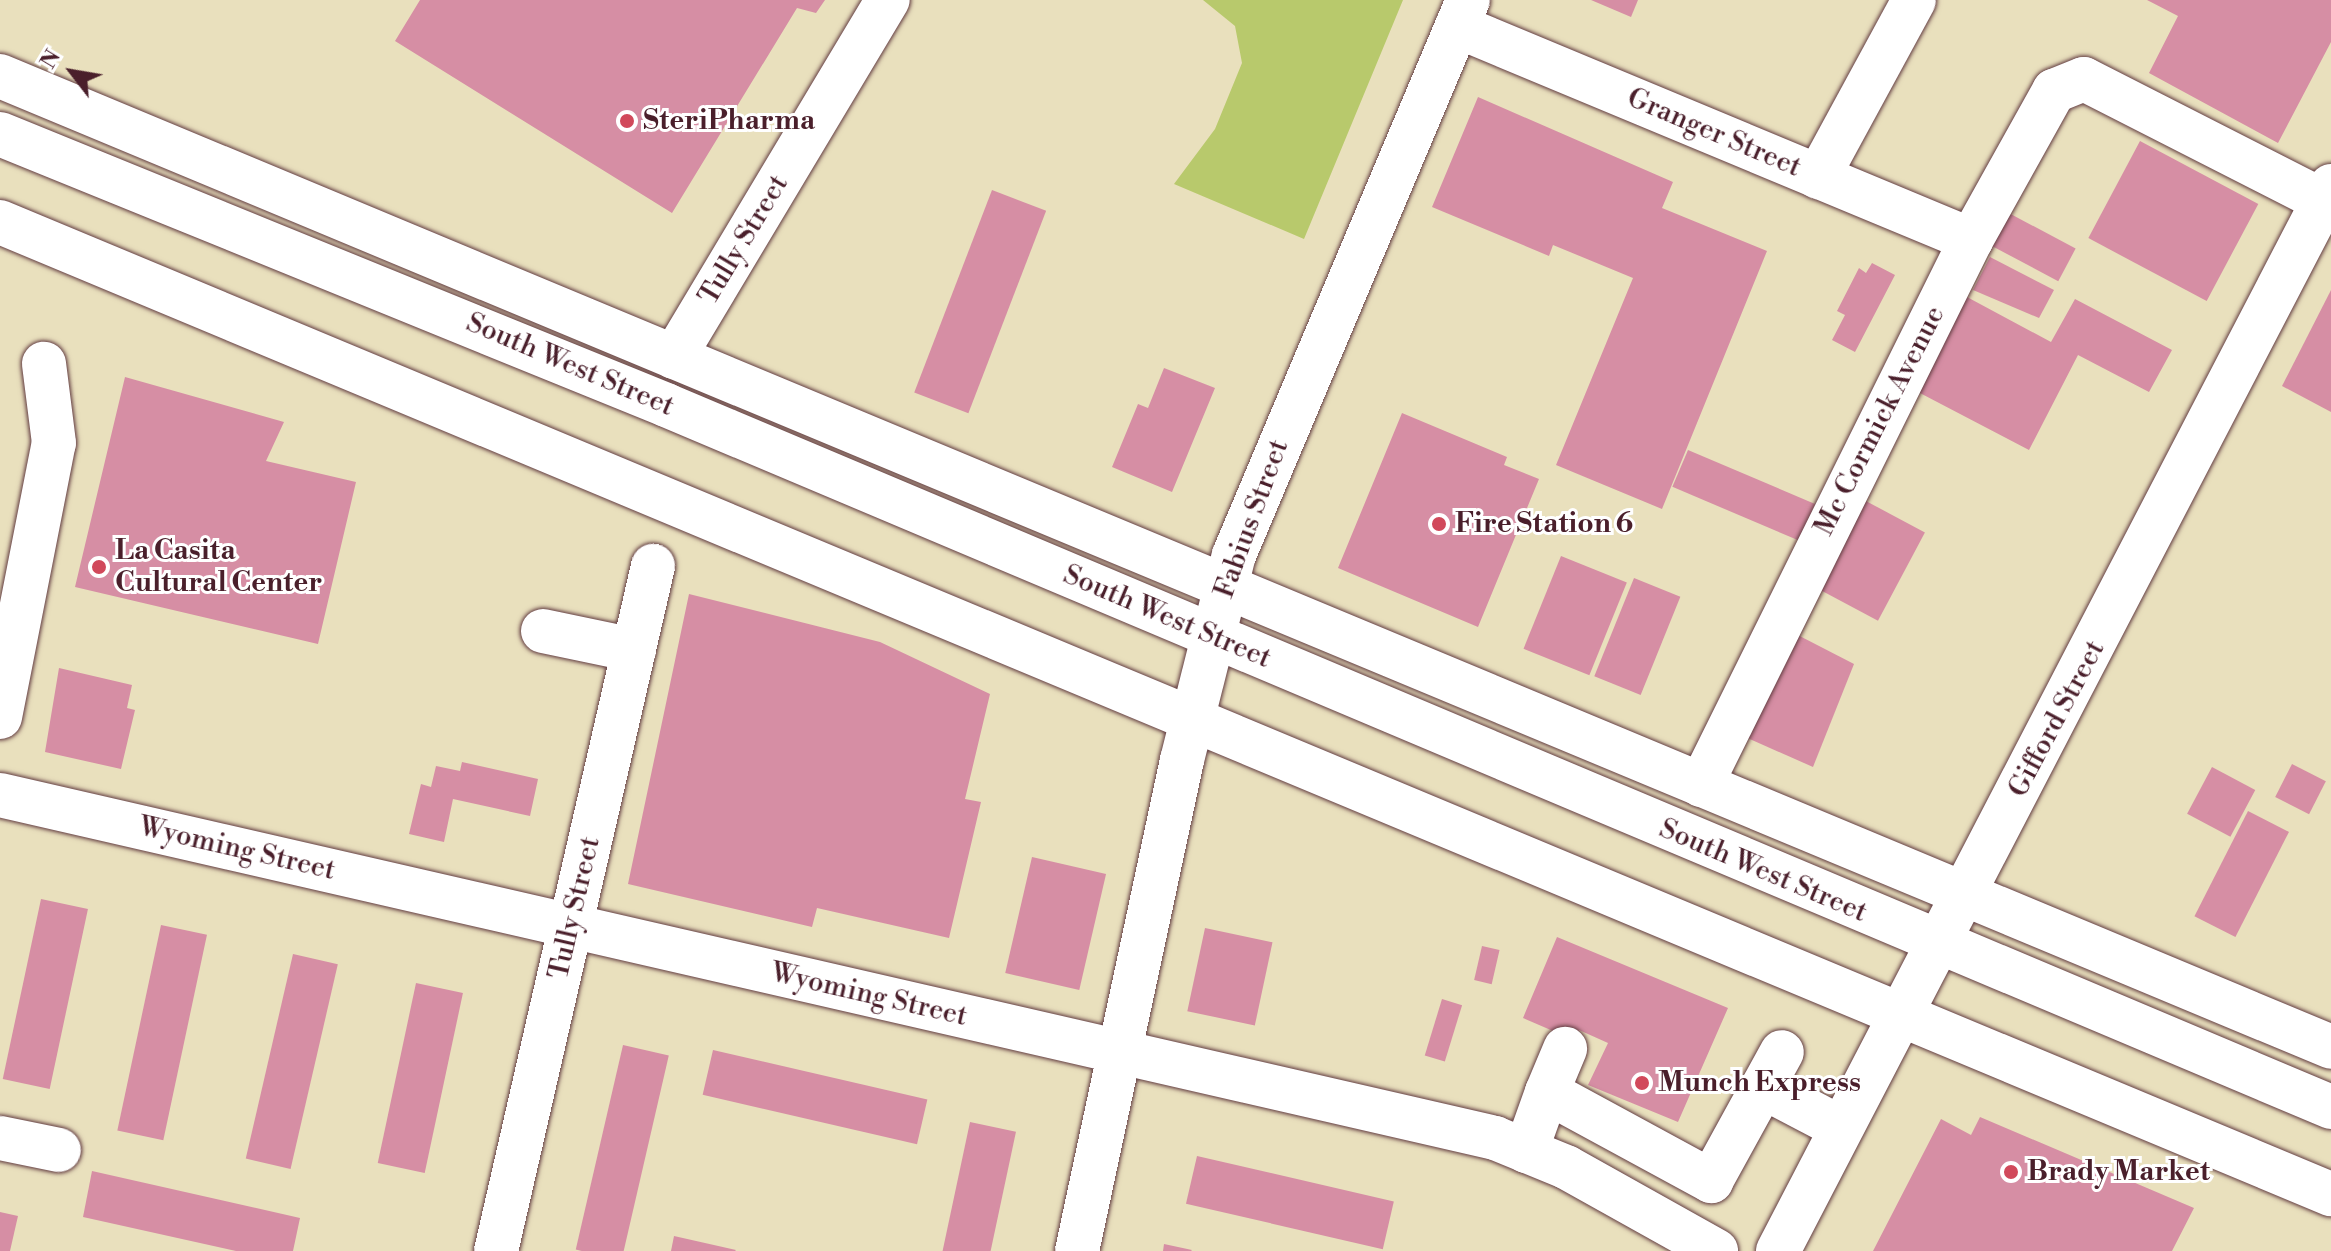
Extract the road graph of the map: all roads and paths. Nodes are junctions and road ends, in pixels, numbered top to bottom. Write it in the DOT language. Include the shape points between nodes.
graph roads {
  1 [pos="888,0"];
  2 [pos="1914,0"];
  3 [pos="1462,13"];
  4 [pos="0,76"];
  5 [pos="0,134"];
  6 [pos="1818,177"];
  7 [pos="2328,197"];
  8 [pos="0,222"];
  9 [pos="1971,240"];
  10 [pos="674,357"];
  11 [pos="44,364"];
  12 [pos="653,566"];
  13 [pos="1225,585"];
  14 [pos="543,631"];
  15 [pos="1211,635"];
  16 [pos="634,650"];
  17 [pos="0,717"];
  18 [pos="1191,722"];
  19 [pos="1701,785"];
  20 [pos="0,795"];
  21 [pos="1963,893"];
  22 [pos="571,924"];
  23 [pos="1936,945"];
  24 [pos="1900,1016"];
  25 [pos="2331,1047"];
  26 [pos="1565,1049"];
  27 [pos="1116,1054"];
  28 [pos="1547,1092"];
  29 [pos="2331,1107"];
  30 [pos="1841,1128"];
  31 [pos="0,1138"];
  32 [pos="59,1150"];
  33 [pos="1526,1151"];
  34 [pos="2331,1194"];
  35 [pos="496,1251"];
  36 [pos="1077,1251"];
  37 [pos="1716,1251"];
  38 [pos="1778,1251"];
  1 -- 10 [label="street, Tully Street"];
  2 -- 6 [label="street"];
  3 -- 6 [label="street, Granger Street"];
  3 -- 13 [label="street, Fabius Street"];
  4 -- 10 [label="street, South West Street"];
  5 -- 15 [label="street, South West Street"];
  6 -- 9 [label="street, Granger Street"];
  7 -- 9 [label="street, Mc Cormick Avenue" via="2084,79 2054,91"];
  7 -- 21 [label="street, Gifford Street"];
  8 -- 18 [label="street"];
  9 -- 19 [label="street, Mc Cormick Avenue"];
  10 -- 13 [label="street, South West Street"];
  11 -- 17 [label="street" via="54,443"];
  12 -- 16 [label="street, Tully Street"];
  13 -- 15 [label="street, Fabius Street"];
  13 -- 19 [label="street, South West Street"];
  14 -- 16 [label="street"];
  15 -- 18 [label="street, Fabius Street"];
  15 -- 23 [label="street, South West Street"];
  16 -- 22 [label="street, Tully Street"];
  18 -- 24 [label="street"];
  18 -- 27 [label="street, Fabius Street"];
  19 -- 21 [label="street, South West Street"];
  20 -- 22 [label="street, Wyoming Street"];
  21 -- 23 [label="street, Gifford Street"];
  21 -- 25 [label="street, South West Street"];
  22 -- 27 [label="street, Wyoming Street"];
  22 -- 35 [label="street, Tully Street"];
  23 -- 24 [label="street, Gifford Street"];
  23 -- 29 [label="street, South West Street"];
  24 -- 30 [label="street, Gifford Street"];
  24 -- 34 [label="street"];
  26 -- 28 [label="street"];
  27 -- 33 [label="street, Wyoming Street"];
  27 -- 36 [label="street, Fabius Street"];
  28 -- 30 [label="street" via="1711,1181 1773,1069"];
  28 -- 33 [label="street"];
  30 -- 38 [label="street, Gifford Street"];
  31 -- 32 [label="street"];
  33 -- 37 [label="street, Wyoming Street"];
}
